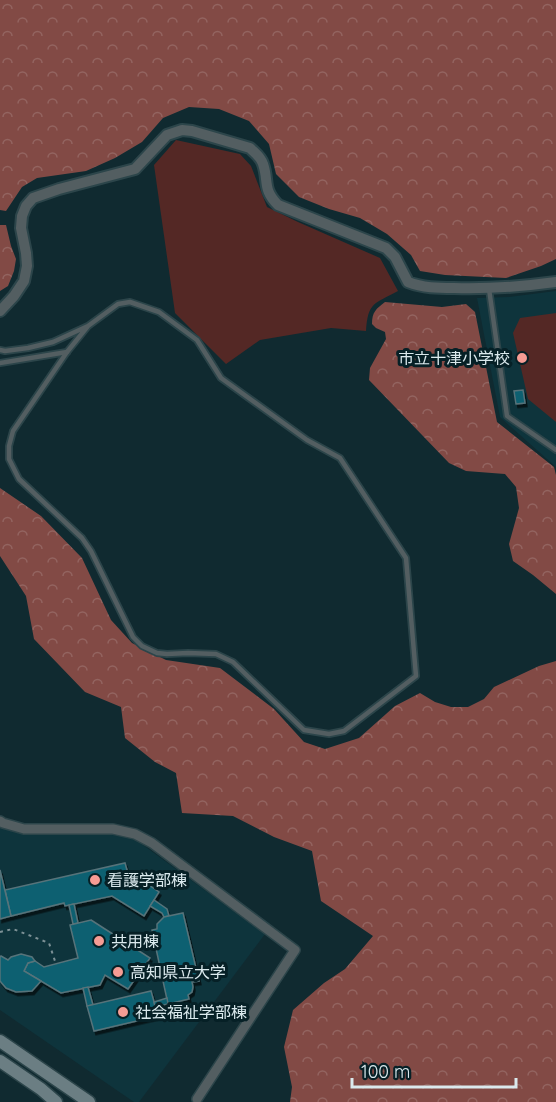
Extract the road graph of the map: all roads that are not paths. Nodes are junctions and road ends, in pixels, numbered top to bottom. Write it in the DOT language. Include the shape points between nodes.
graph roads {
  1 [pos="556,282"];
  2 [pos="489,289"];
  3 [pos="0,311"];
  4 [pos="88,326"];
  5 [pos="0,350"];
  6 [pos="67,352"];
  7 [pos="0,363"];
  8 [pos="556,450"];
  9 [pos="0,821"];
  10 [pos="0,1041"];
  11 [pos="0,1061"];
  12 [pos="197,1099"];
  13 [pos="56,1102"];
  14 [pos="89,1102"];
  1 -- 2 [label="street"];
  2 -- 3 [label="street" via="421,287 408,282 386,248 278,205 268,191 263,163 250,148 182,130 167,135 135,169 33,198 22,216 27,266 24,281"];
  2 -- 8 [label="lane" via="507,416"];
  4 -- 5 [label="lane" via="53,342"];
  4 -- 6 [label="lane"];
  4 -- 6 [label="lane" via="118,304 130,302 159,312 197,340 221,378 307,440 340,458 406,558 416,676 344,731 329,734 304,730 233,662 216,654 166,654 142,646 133,637 82,538 18,478 9,459 13,432"];
  6 -- 7 [label="lane"];
  9 -- 12 [label="street" via="24,829 113,829 135,834 295,950"];
  10 -- 14 [label="main road"];
  11 -- 13 [label="main road"];
}
